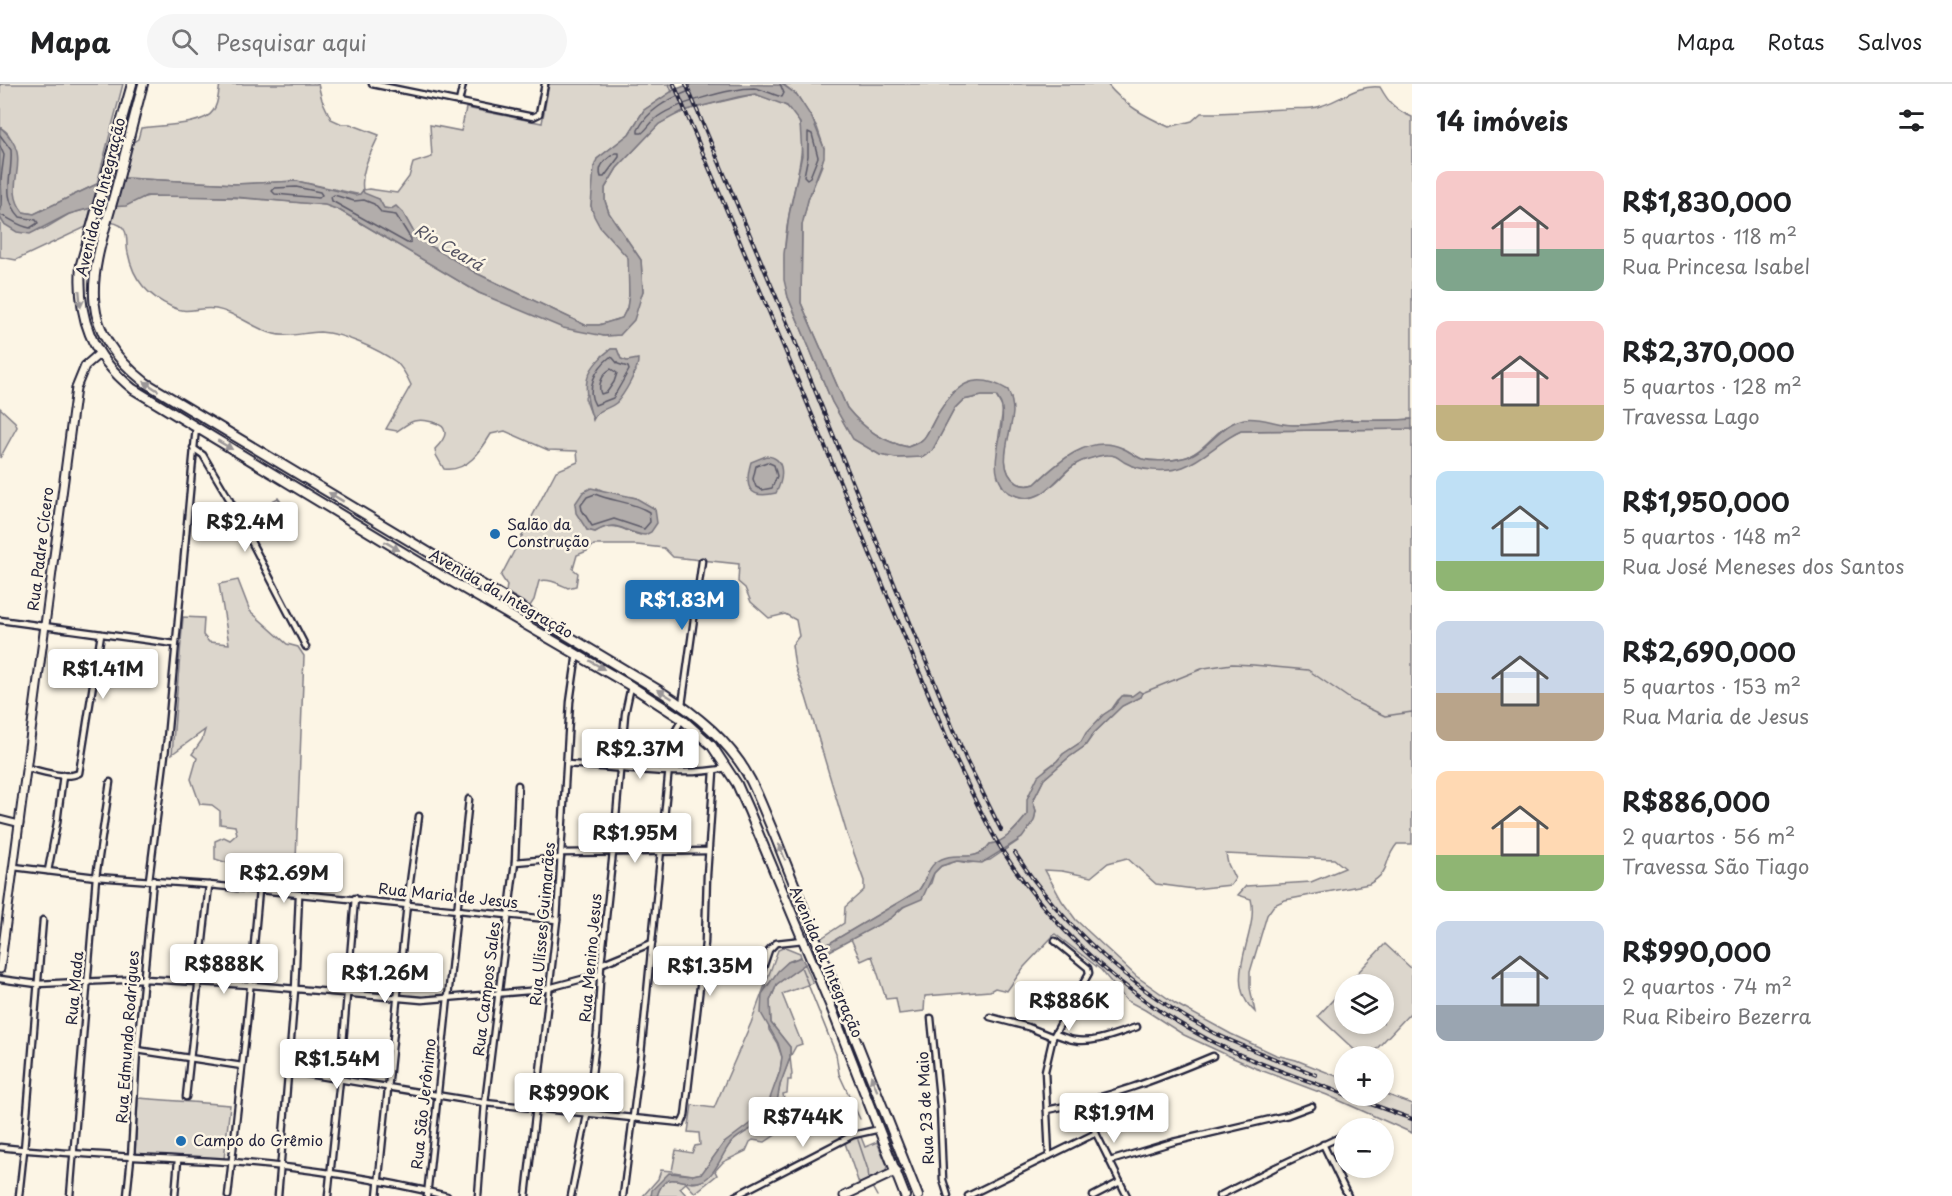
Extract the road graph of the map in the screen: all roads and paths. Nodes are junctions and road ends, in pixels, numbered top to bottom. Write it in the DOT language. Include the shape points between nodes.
graph roads {
  1 [pos="132,84"];
  2 [pos="143,84"];
  3 [pos="372,84"];
  4 [pos="463,84"];
  5 [pos="545,84"];
  6 [pos="385,85"];
  7 [pos="459,102"];
  8 [pos="100,353"];
  9 [pos="180,404"];
  10 [pos="175,415"];
  11 [pos="196,427"];
  12 [pos="193,448"];
  13 [pos="702,561"];
  14 [pos="515,604"];
  15 [pos="509,614"];
  16 [pos="530,614"];
  17 [pos="0,620"];
  18 [pos="524,624"];
  19 [pos="46,626"];
  20 [pos="101,634"];
  21 [pos="175,645"];
  22 [pos="306,647"];
  23 [pos="577,653"];
  24 [pos="631,686"];
  25 [pos="682,705"];
  26 [pos="682,719"];
  27 [pos="567,764"];
  28 [pos="27,768"];
  29 [pos="620,768"];
  30 [pos="726,768"];
  31 [pos="668,771"];
  32 [pos="714,771"];
  33 [pos="63,775"];
  34 [pos="110,782"];
  35 [pos="518,785"];
  36 [pos="469,799"];
  37 [pos="419,816"];
  38 [pos="0,819"];
  39 [pos="20,824"];
  40 [pos="708,850"];
  41 [pos="614,852"];
  42 [pos="661,853"];
  43 [pos="561,856"];
  44 [pos="515,862"];
  45 [pos="14,867"];
  46 [pos="48,871"];
  47 [pos="96,877"];
  48 [pos="151,880"];
  49 [pos="209,885"];
  50 [pos="259,890"];
  51 [pos="299,895"];
  52 [pos="355,898"];
  53 [pos="407,904"];
  54 [pos="458,910"];
  55 [pos="509,914"];
  56 [pos="43,920"];
  57 [pos="557,920"];
  58 [pos="803,940"];
  59 [pos="1055,941"];
  60 [pos="652,943"];
  61 [pos="601,964"];
  62 [pos="0,969"];
  63 [pos="762,971"];
  64 [pos="601,974"];
  65 [pos="0,979"];
  66 [pos="144,979"];
  67 [pos="88,980"];
  68 [pos="198,982"];
  69 [pos="37,984"];
  70 [pos="251,985"];
  71 [pos="550,987"];
  72 [pos="295,990"];
  73 [pos="347,994"];
  74 [pos="498,994"];
  75 [pos="397,998"];
  76 [pos="447,999"];
  77 [pos="990,1017"];
  78 [pos="930,1018"];
  79 [pos="1137,1027"];
  80 [pos="1054,1036"];
  81 [pos="137,1050"];
  82 [pos="1213,1056"];
  83 [pos="190,1058"];
  84 [pos="242,1066"];
  85 [pos="289,1071"];
  86 [pos="340,1079"];
  87 [pos="389,1087"];
  88 [pos="437,1094"];
  89 [pos="186,1097"];
  90 [pos="485,1103"];
  91 [pos="1080,1103"];
  92 [pos="1312,1106"];
  93 [pos="537,1108"];
  94 [pos="884,1109"];
  95 [pos="1047,1110"];
  96 [pos="873,1113"];
  97 [pos="587,1115"];
  98 [pos="633,1118"];
  99 [pos="880,1129"];
  100 [pos="1096,1133"];
  101 [pos="896,1139"];
  102 [pos="1334,1139"];
  103 [pos="885,1142"];
  104 [pos="1323,1144"];
  105 [pos="0,1147"];
  106 [pos="24,1150"];
  107 [pos="74,1153"];
  108 [pos="1049,1156"];
  109 [pos="131,1158"];
  110 [pos="178,1160"];
  111 [pos="1110,1161"];
  112 [pos="231,1162"];
  113 [pos="280,1167"];
  114 [pos="897,1171"];
  115 [pos="330,1175"];
  116 [pos="378,1182"];
  117 [pos="1120,1182"];
  118 [pos="428,1194"];
  119 [pos="1346,1195"];
  120 [pos="18,1196"];
  121 [pos="70,1196"];
  122 [pos="127,1196"];
  123 [pos="175,1196"];
  124 [pos="228,1196"];
  125 [pos="278,1196"];
  126 [pos="328,1196"];
  127 [pos="377,1196"];
  128 [pos="447,1196"];
  129 [pos="478,1196"];
  130 [pos="526,1196"];
  131 [pos="571,1196"];
  132 [pos="623,1196"];
  133 [pos="735,1196"];
  134 [pos="844,1196"];
  135 [pos="905,1196"];
  136 [pos="918,1196"];
  137 [pos="948,1196"];
  138 [pos="968,1196"];
  139 [pos="1093,1196"];
  140 [pos="1127,1196"];
  141 [pos="1219,1196"];
  1 -- 8 [label="main road, Avenida da Integração, one-way" via="81,264 80,296 85,324"];
  9 -- 2 [label="main road, Avenida da Integração, one-way" via="128,369 111,348 93,302 97,261"];
  3 -- 6 [label="street"];
  4 -- 7 [label="street"];
  5 -- 7 [label="street" via="536,116"];
  6 -- 7 [label="street"];
  8 -- 10 [label="main road, Avenida da Integração" via="125,383"];
  8 -- 19 [label="street, Rua Padre Cícero" via="85,366 76,388"];
  9 -- 10 [label="main road"];
  14 -- 9 [label="main road, Avenida da Integração, one-way"];
  10 -- 11 [label="main road, Avenida da Integração"];
  11 -- 12 [label="street, Rua Edmundo Rodrigues"];
  11 -- 15 [label="main road, Avenida da Integração, one-way"];
  12 -- 21 [label="street, Rua Edmundo Rodrigues"];
  12 -- 22 [label="street" via="202,455 228,497"];
  13 -- 25 [label="street"];
  14 -- 15 [label="main road"];
  14 -- 16 [label="main road, Avenida da Integração"];
  15 -- 18 [label="main road, Avenida da Integração"];
  16 -- 18 [label="main road"];
  25 -- 16 [label="main road, Avenida da Integração, one-way"];
  17 -- 19 [label="street"];
  18 -- 23 [label="main road, Avenida da Integração"];
  19 -- 20 [label="street"];
  19 -- 28 [label="street, Rua Padre Cícero"];
  20 -- 21 [label="street"];
  20 -- 33 [label="street" via="81,763 77,775"];
  21 -- 48 [label="street, Rua Edmundo Rodrigues"];
  23 -- 24 [label="main road, Avenida da Integração, one-way"];
  23 -- 27 [label="street, Rua Ulisses Guimarães"];
  24 -- 26 [label="main road, Avenida da Integração"];
  24 -- 29 [label="street, Rua Menino Jesus"];
  94 -- 25 [label="main road, Avenida da Integração, one-way" via="750,780 718,735"];
  26 -- 30 [label="main road, Avenida da Integração" via="712,746"];
  26 -- 31 [label="street" via="673,737"];
  27 -- 29 [label="street"];
  27 -- 43 [label="street, Rua Ulisses Guimarães"];
  28 -- 33 [label="street"];
  28 -- 39 [label="street, Rua Padre Cícero"];
  29 -- 31 [label="street"];
  29 -- 41 [label="street, Rua Menino Jesus"];
  30 -- 32 [label="street"];
  30 -- 58 [label="main road, Avenida da Integração" via="749,811"];
  31 -- 32 [label="street"];
  31 -- 42 [label="street"];
  32 -- 40 [label="street"];
  33 -- 46 [label="street"];
  34 -- 47 [label="street, Rua Mada"];
  35 -- 44 [label="street, Rua Campos Sales"];
  36 -- 54 [label="street, Rua São Jerônimo"];
  37 -- 53 [label="street"];
  38 -- 39 [label="street"];
  39 -- 45 [label="street, Rua Padre Cícero"];
  40 -- 42 [label="street"];
  40 -- 98 [label="street" via="705,943 685,1116 677,1124"];
  41 -- 42 [label="street"];
  41 -- 43 [label="street"];
  41 -- 61 [label="street, Rua Menino Jesus"];
  42 -- 60 [label="street"];
  43 -- 44 [label="street"];
  43 -- 57 [label="street, Rua Ulisses Guimarães"];
  44 -- 55 [label="street, Rua Campos Sales"];
  45 -- 46 [label="street, Rua Maria de Jesus"];
  45 -- 62 [label="street, Rua Padre Cícero"];
  46 -- 47 [label="street, Rua Maria de Jesus"];
  47 -- 48 [label="street, Rua Maria de Jesus"];
  47 -- 67 [label="street, Rua Mada"];
  48 -- 49 [label="street, Rua Maria de Jesus"];
  48 -- 66 [label="street, Rua Edmundo Rodrigues"];
  49 -- 50 [label="street, Rua Maria de Jesus"];
  49 -- 68 [label="street"];
  50 -- 51 [label="street, Rua Maria de Jesus"];
  50 -- 70 [label="street"];
  51 -- 52 [label="street, Rua Maria de Jesus"];
  51 -- 72 [label="street"];
  52 -- 53 [label="street, Rua Maria de Jesus"];
  52 -- 73 [label="street"];
  53 -- 54 [label="street, Rua Maria de Jesus"];
  53 -- 75 [label="street"];
  54 -- 55 [label="street, Rua Maria de Jesus"];
  54 -- 76 [label="street, Rua São Jerônimo"];
  55 -- 57 [label="street, Rua Maria de Jesus"];
  55 -- 74 [label="street, Rua Campos Sales"];
  56 -- 69 [label="street"];
  57 -- 71 [label="street, Rua Ulisses Guimarães"];
  58 -- 63 [label="street" via="776,943"];
  58 -- 96 [label="main road, Avenida da Integração"];
  59 -- 80 [label="street" via="1089,973"];
  60 -- 61 [label="street"];
  60 -- 98 [label="street"];
  61 -- 64 [label="street, Rua Menino Jesus"];
  64 -- 71 [label="street"];
  64 -- 97 [label="street, Rua Menino Jesus"];
  65 -- 69 [label="street"];
  66 -- 67 [label="street"];
  66 -- 68 [label="street"];
  66 -- 81 [label="street, Rua Edmundo Rodrigues"];
  67 -- 69 [label="street"];
  67 -- 107 [label="street, Rua Mada"];
  68 -- 70 [label="street"];
  68 -- 83 [label="street"];
  69 -- 106 [label="street"];
  70 -- 72 [label="street"];
  70 -- 84 [label="street"];
  71 -- 74 [label="street"];
  71 -- 93 [label="street, Rua Ulisses Guimarães"];
  72 -- 73 [label="street"];
  72 -- 85 [label="street"];
  73 -- 75 [label="street"];
  73 -- 86 [label="street"];
  74 -- 76 [label="street"];
  74 -- 90 [label="street, Rua Campos Sales"];
  75 -- 76 [label="street"];
  75 -- 87 [label="street"];
  76 -- 88 [label="street, Rua São Jerônimo"];
  77 -- 80 [label="street"];
  78 -- 137 [label="street, Rua 23 de Maio" via="943,1180"];
  79 -- 80 [label="street" via="1082,1041"];
  80 -- 95 [label="street" via="1045,1071"];
  81 -- 83 [label="street"];
  81 -- 109 [label="street, Rua Edmundo Rodrigues"];
  82 -- 91 [label="street" via="1155,1081"];
  83 -- 84 [label="street"];
  83 -- 89 [label="street"];
  84 -- 112 [label="street"];
  85 -- 86 [label="street"];
  85 -- 113 [label="street"];
  86 -- 87 [label="street"];
  86 -- 115 [label="street"];
  87 -- 88 [label="street"];
  87 -- 116 [label="street"];
  88 -- 90 [label="street"];
  88 -- 118 [label="street, Rua São Jerônimo"];
  90 -- 93 [label="street"];
  90 -- 129 [label="street, Rua Campos Sales"];
  91 -- 95 [label="street"];
  91 -- 100 [label="street"];
  92 -- 111 [label="street"];
  93 -- 97 [label="street"];
  93 -- 130 [label="street, Rua Ulisses Guimarães"];
  94 -- 96 [label="main road"];
  94 -- 101 [label="main road, Avenida da Integração"];
  95 -- 108 [label="street"];
  96 -- 99 [label="main road, Avenida da Integração"];
  97 -- 98 [label="street"];
  97 -- 131 [label="street, Rua Menino Jesus"];
  98 -- 132 [label="street"];
  99 -- 103 [label="main road, Avenida da Integração"];
  99 -- 133 [label="street" via="854,1135"];
  100 -- 108 [label="street"];
  100 -- 111 [label="street"];
  101 -- 103 [label="main road"];
  101 -- 136 [label="main road, Avenida da Integração"];
  102 -- 104 [label="street"];
  103 -- 114 [label="main road, Avenida da Integração"];
  104 -- 119 [label="street"];
  104 -- 141 [label="street"];
  105 -- 106 [label="street"];
  106 -- 107 [label="street"];
  106 -- 120 [label="street"];
  107 -- 109 [label="street"];
  107 -- 121 [label="street, Rua Mada"];
  108 -- 138 [label="street"];
  109 -- 110 [label="street"];
  109 -- 122 [label="street, Rua Edmundo Rodrigues"];
  110 -- 112 [label="street"];
  110 -- 123 [label="street"];
  111 -- 117 [label="street"];
  112 -- 113 [label="street"];
  112 -- 124 [label="street"];
  113 -- 115 [label="street"];
  113 -- 125 [label="street"];
  114 -- 134 [label="street"];
  114 -- 135 [label="main road, Avenida da Integração"];
  115 -- 116 [label="street"];
  115 -- 126 [label="street"];
  116 -- 118 [label="street"];
  116 -- 127 [label="street"];
  117 -- 139 [label="street"];
  117 -- 140 [label="street"];
  118 -- 128 [label="street"];
}
